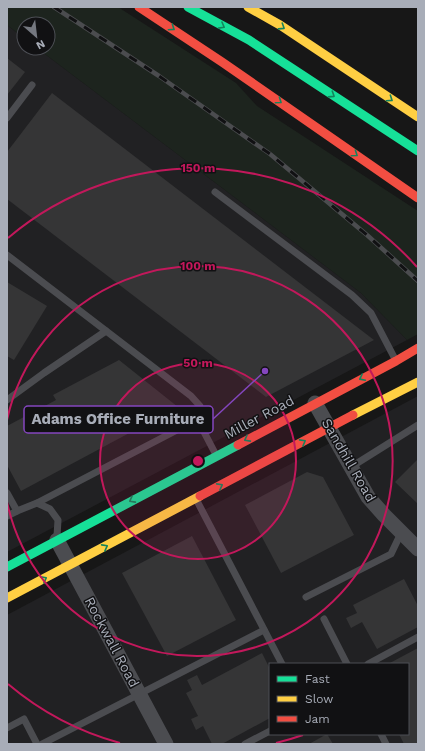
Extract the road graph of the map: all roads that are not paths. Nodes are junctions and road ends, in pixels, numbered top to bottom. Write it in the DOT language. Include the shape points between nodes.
graph roads {
  1 [pos="139,7"];
  2 [pos="188,7"];
  3 [pos="248,7"];
  4 [pos="32,85"];
  5 [pos="418,117"];
  6 [pos="7,118"];
  7 [pos="418,151"];
  8 [pos="215,192"];
  9 [pos="418,198"];
  10 [pos="7,255"];
  11 [pos="106,331"];
  12 [pos="418,348"];
  13 [pos="396,360"];
  14 [pos="418,382"];
  15 [pos="7,400"];
  16 [pos="315,402"];
  17 [pos="202,417"];
  18 [pos="418,425"];
  19 [pos="330,427"];
  20 [pos="216,456"];
  21 [pos="351,467"];
  22 [pos="7,493"];
  23 [pos="196,499"];
  24 [pos="37,503"];
  25 [pos="17,511"];
  26 [pos="7,516"];
  27 [pos="402,532"];
  28 [pos="57,540"];
  29 [pos="418,549"];
  30 [pos="71,565"];
  31 [pos="7,567"];
  32 [pos="306,597"];
  33 [pos="7,598"];
  34 [pos="324,619"];
  35 [pos="264,630"];
  36 [pos="418,637"];
  37 [pos="281,663"];
  38 [pos="346,663"];
  39 [pos="370,663"];
  40 [pos="139,694"];
  41 [pos="7,728"];
  42 [pos="269,732"];
  43 [pos="382,735"];
  44 [pos="37,744"];
  45 [pos="42,744"];
  46 [pos="166,744"];
  47 [pos="244,744"];
  48 [pos="386,744"];
  1 -- 9 [label="main road, one-way"];
  2 -- 7 [label="main road, one-way" via="249,40"];
  3 -- 5 [label="main road, one-way" via="280,25"];
  4 -- 6 [label="lane"];
  8 -- 13 [label="lane" via="352,295 371,313"];
  10 -- 11 [label="lane"];
  11 -- 15 [label="lane"];
  11 -- 17 [label="lane" via="191,396 200,406"];
  12 -- 13 [label="main road, Miller Road"];
  13 -- 16 [label="main road, Miller Road, one-way"];
  14 -- 19 [label="main road"];
  16 -- 19 [label="street, Sandhill Road"];
  16 -- 20 [label="main road, Miller Road, one-way"];
  17 -- 20 [label="lane" via="204,432"];
  17 -- 24 [label="lane"];
  18 -- 21 [label="lane"];
  19 -- 21 [label="street, Sandhill Road"];
  23 -- 19 [label="main road, one-way"];
  20 -- 28 [label="main road, Miller Road, one-way"];
  21 -- 27 [label="street, Sandhill Road" via="368,497"];
  22 -- 25 [label="lane"];
  30 -- 23 [label="main road, one-way"];
  23 -- 35 [label="lane"];
  24 -- 25 [label="lane"];
  24 -- 28 [label="lane" via="50,509 58,520"];
  25 -- 26 [label="lane"];
  27 -- 29 [label="street, Sandhill Road"];
  27 -- 32 [label="lane" via="391,554"];
  28 -- 30 [label="street, Rockwall Road"];
  28 -- 31 [label="main road, Miller Road"];
  33 -- 30 [label="main road, one-way"];
  30 -- 40 [label="street, Rockwall Road"];
  34 -- 38 [label="lane"];
  35 -- 37 [label="lane"];
  35 -- 40 [label="lane"];
  36 -- 39 [label="lane"];
  40 -- 45 [label="lane"];
  40 -- 46 [label="street, Rockwall Road"];
  41 -- 44 [label="lane" via="24,719"];
  42 -- 47 [label="lane"];
  43 -- 48 [label="lane"];
}
